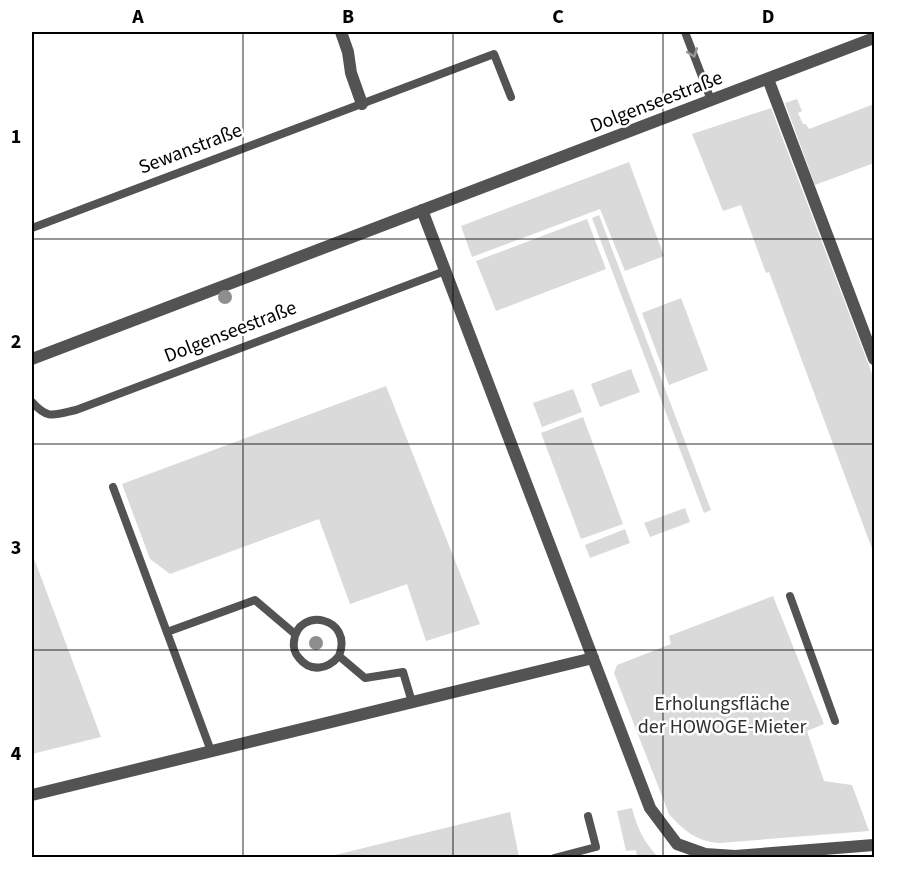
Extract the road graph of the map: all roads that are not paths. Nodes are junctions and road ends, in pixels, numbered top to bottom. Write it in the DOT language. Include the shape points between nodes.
graph roads {
  1 [pos="341,32"];
  2 [pos="685,32"];
  3 [pos="874,38"];
  4 [pos="768,79"];
  5 [pos="511,97"];
  6 [pos="711,100"];
  7 [pos="362,104"];
  8 [pos="422,210"];
  9 [pos="32,228"];
  10 [pos="445,271"];
  11 [pos="32,359"];
  12 [pos="874,359"];
  13 [pos="32,402"];
  14 [pos="113,487"];
  15 [pos="790,596"];
  16 [pos="167,632"];
  17 [pos="296,634"];
  18 [pos="339,656"];
  19 [pos="593,658"];
  20 [pos="412,702"];
  21 [pos="835,721"];
  22 [pos="211,751"];
  23 [pos="32,795"];
  24 [pos="588,816"];
  25 [pos="874,845"];
  26 [pos="554,858"];
  1 -- 7 [label="street"];
  2 -- 6 [label="lane, one-way"];
  3 -- 4 [label="street, Dolgenseestraße"];
  4 -- 6 [label="street, Dolgenseestraße"];
  4 -- 12 [label="street"];
  5 -- 7 [label="lane, Sewanstraße" via="494,54"];
  6 -- 8 [label="street, Dolgenseestraße"];
  7 -- 9 [label="lane, Sewanstraße"];
  8 -- 10 [label="street"];
  8 -- 11 [label="street, Dolgenseestraße"];
  10 -- 13 [label="lane, Dolgenseestraße" via="76,410 54,415 42,413"];
  10 -- 19 [label="street"];
  14 -- 16 [label="lane"];
  15 -- 21 [label="lane"];
  16 -- 17 [label="lane" via="255,600"];
  16 -- 22 [label="lane"];
  17 -- 18 [label="lane" via="296,654 306,665 324,667"];
  17 -- 18 [label="lane" via="309,621 328,622 340,634"];
  18 -- 20 [label="lane" via="365,678 403,672"];
  19 -- 20 [label="street"];
  19 -- 25 [label="street" via="650,808 677,844 705,854 735,856"];
  20 -- 22 [label="street"];
  22 -- 23 [label="street"];
  24 -- 26 [label="lane" via="596,847"];
}
